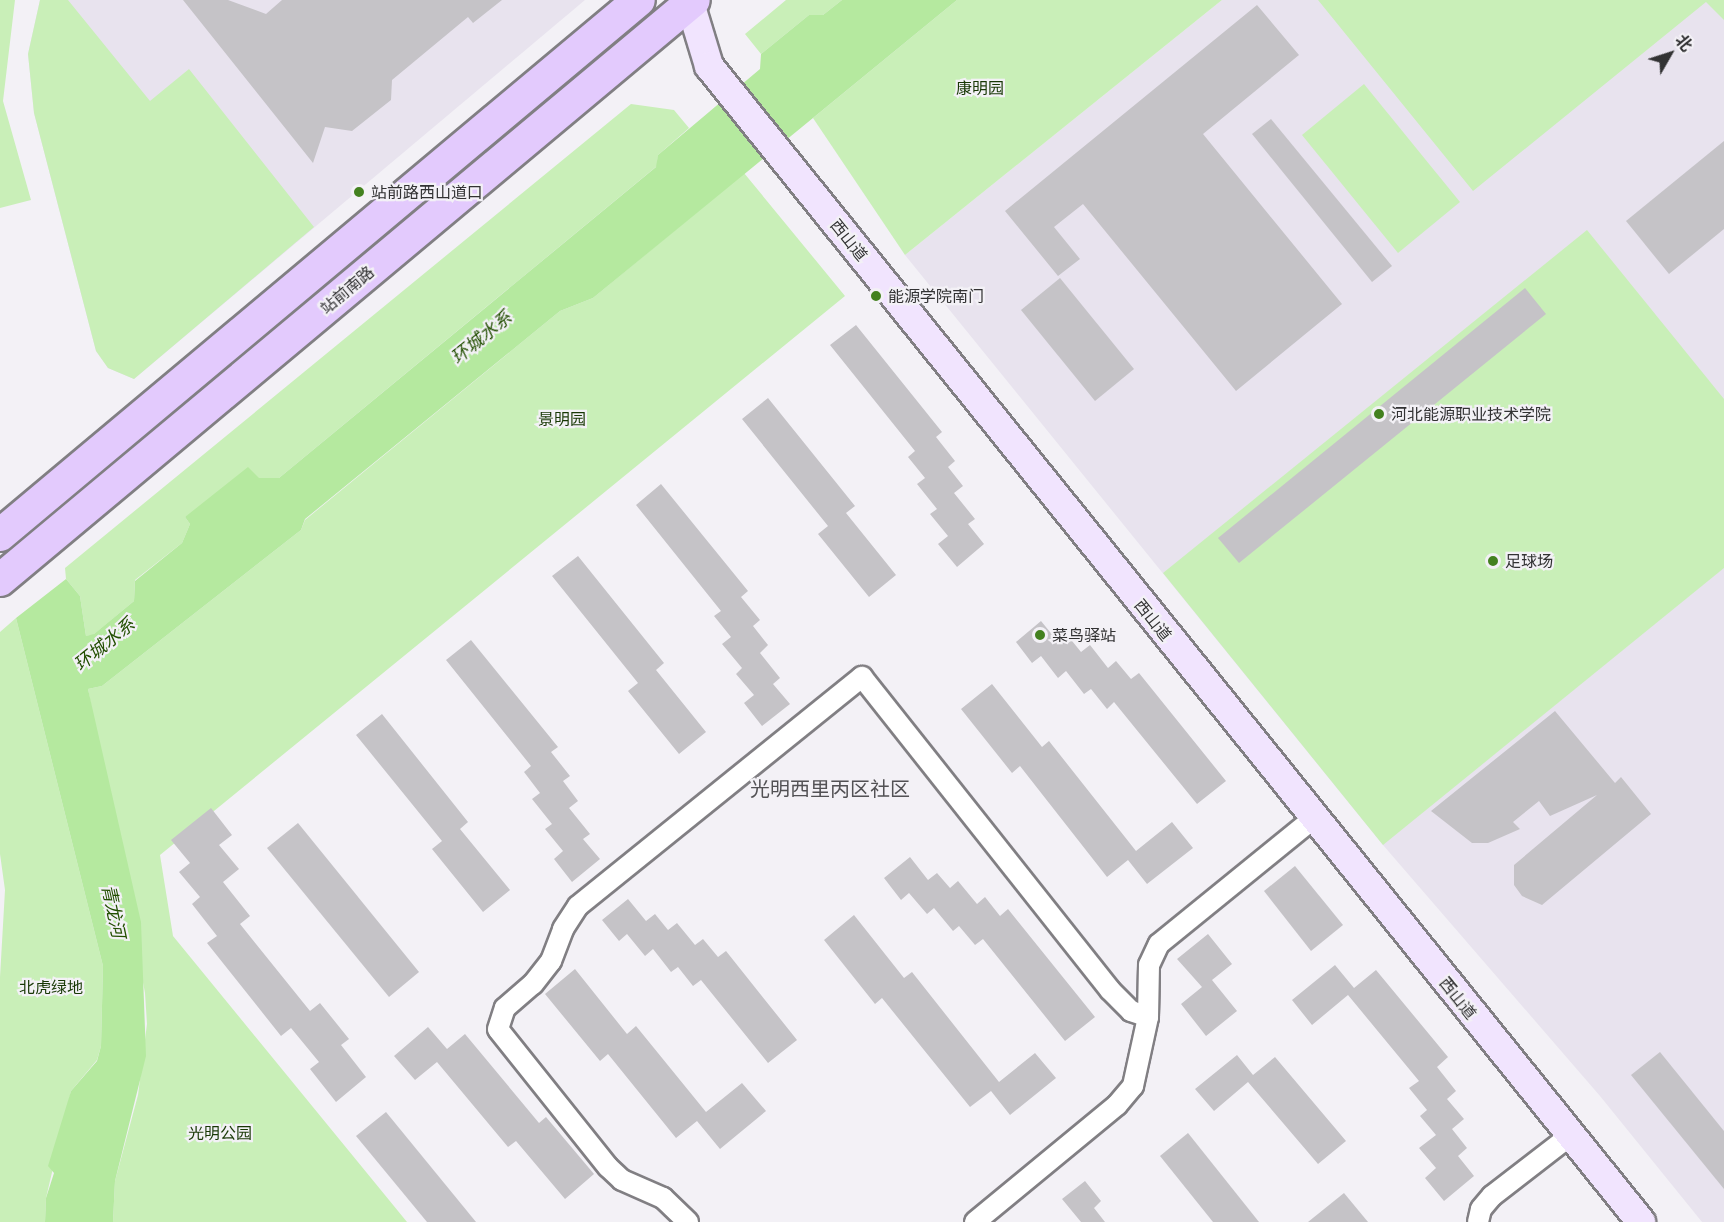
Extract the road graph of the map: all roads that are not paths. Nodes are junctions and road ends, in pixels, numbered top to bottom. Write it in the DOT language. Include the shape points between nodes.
graph roads {
  1 [pos="639,0"];
  2 [pos="689,1"];
  3 [pos="0,535"];
  4 [pos="2,579"];
  5 [pos="1313,819"];
  6 [pos="1148,1017"];
  7 [pos="1570,1136"];
  8 [pos="688,1222"];
  9 [pos="975,1222"];
  10 [pos="1478,1222"];
  11 [pos="1641,1222"];
  1 -- 3 [label="main road, 站前南路"];
  2 -- 4 [label="main road, 站前南路"];
  2 -- 5 [label="street, 西山道" via="709,66"];
  5 -- 6 [label="street" via="1159,944 1149,965"];
  5 -- 7 [label="street, 西山道"];
  6 -- 8 [label="street" via="1131,1011 1110,990 862,676 579,906 563,929 550,961 533,984 505,1008 498,1029 608,1167 622,1180 663,1198"];
  6 -- 9 [label="street" via="1133,1086 1117,1104"];
  7 -- 10 [label="street" via="1492,1196 1481,1209"];
  7 -- 11 [label="street, 西山道"];
}
